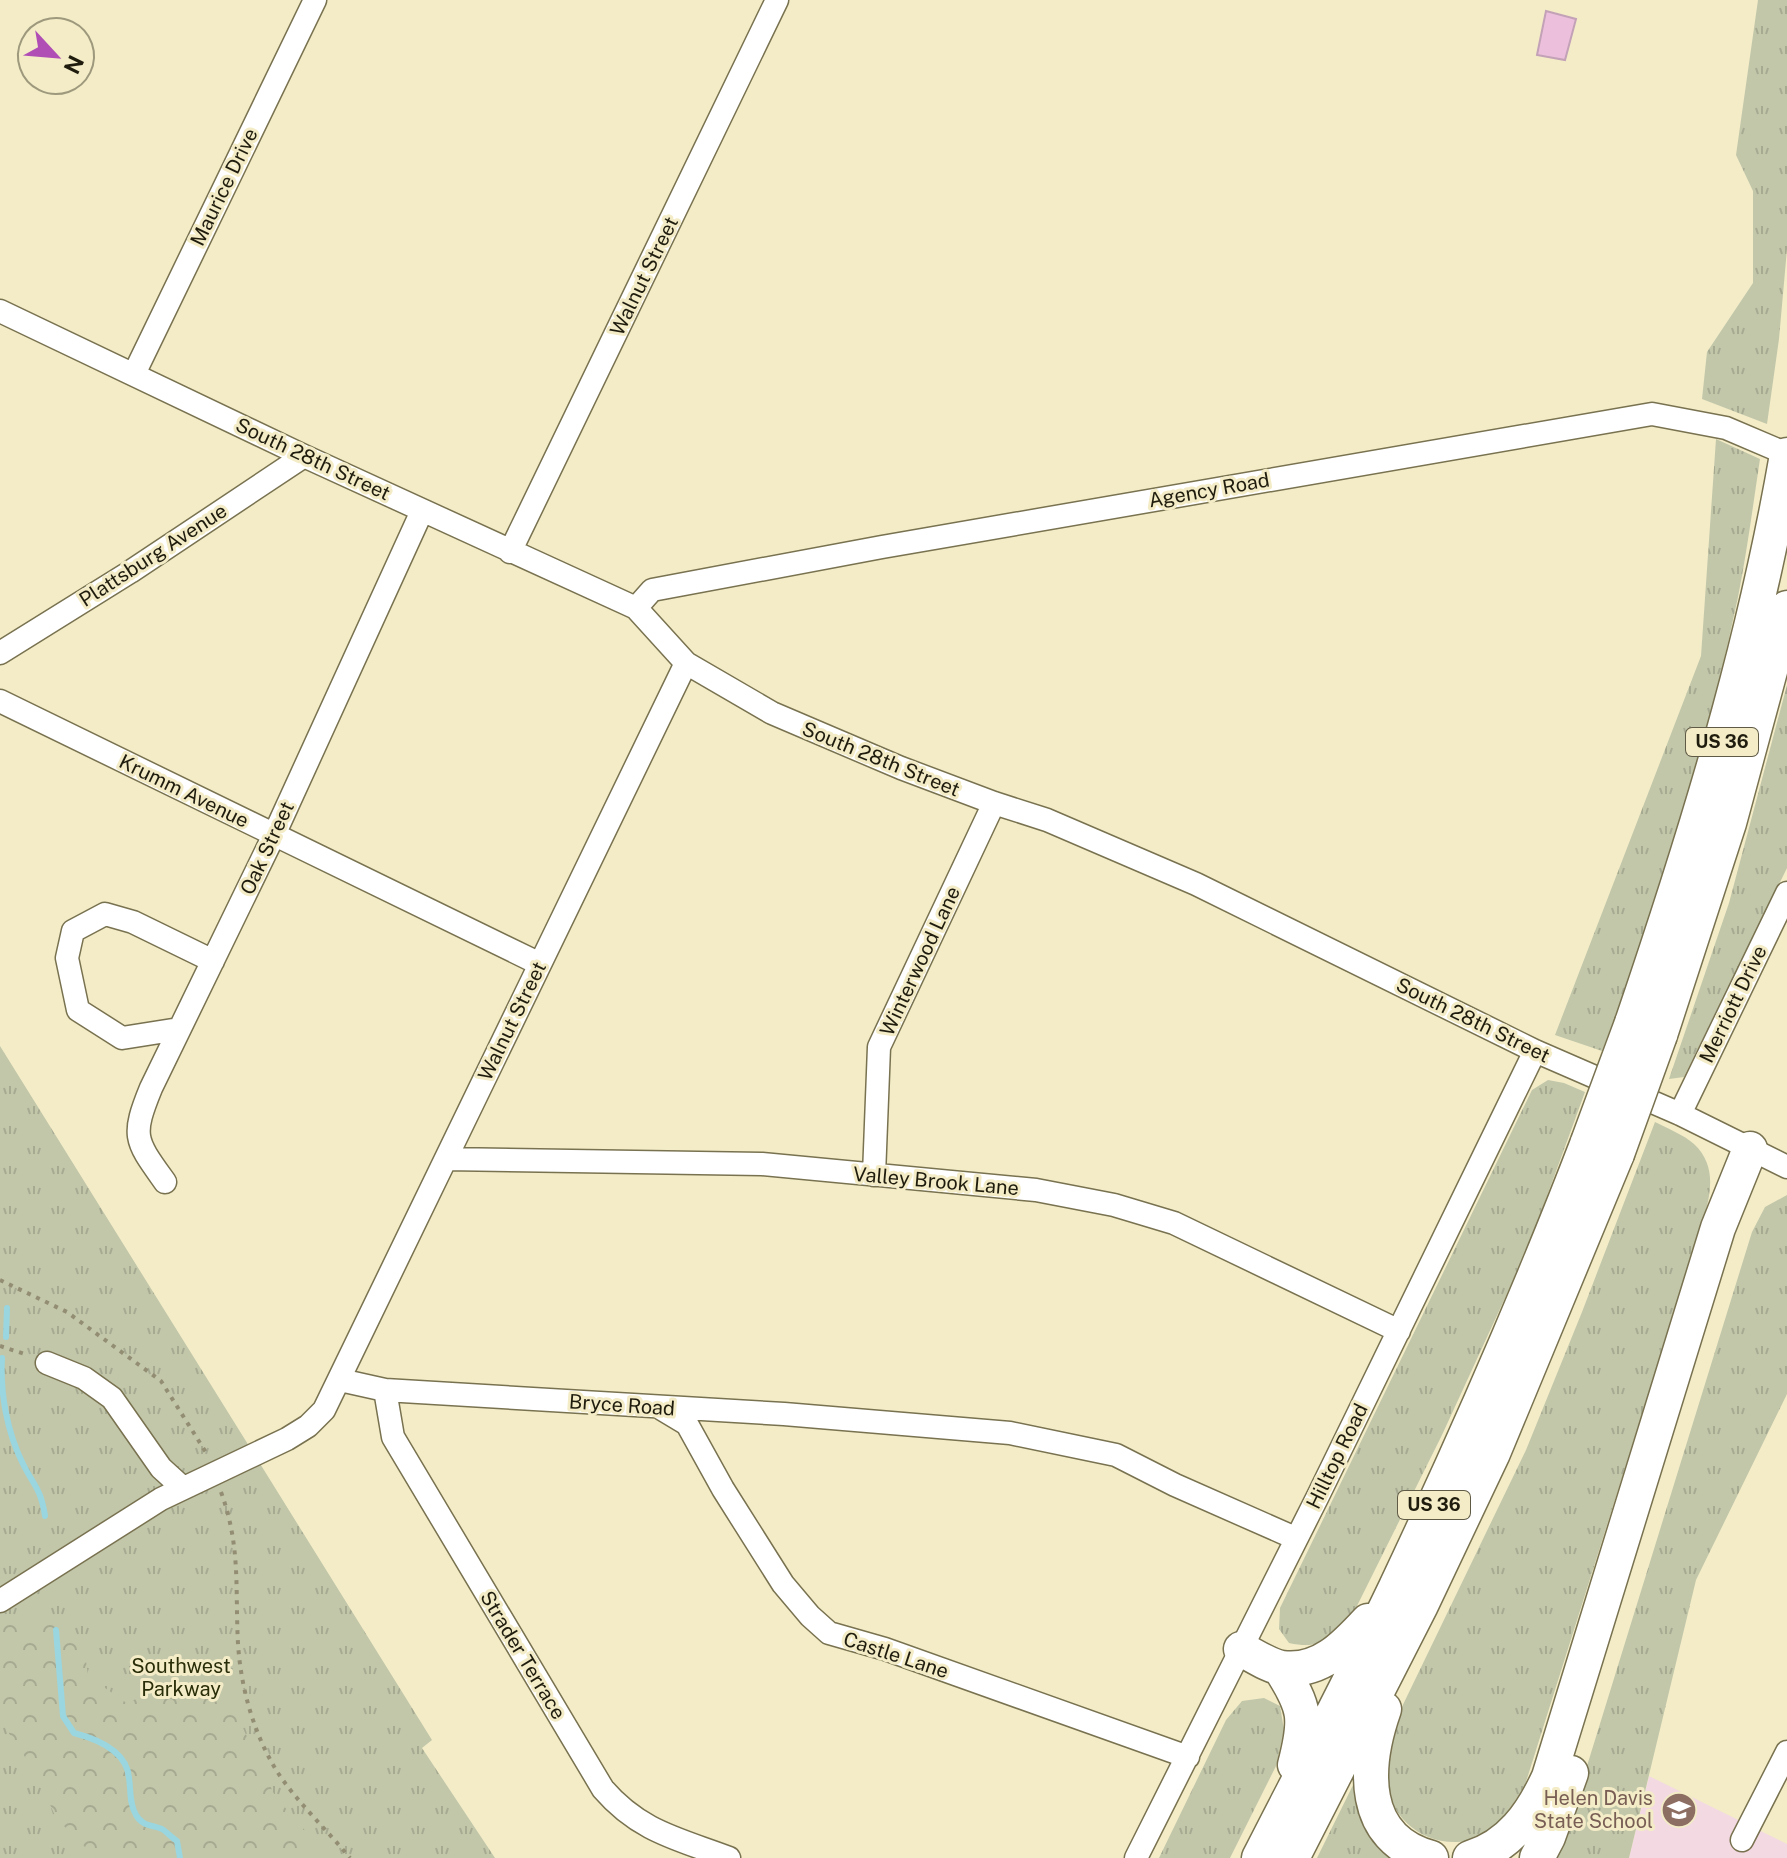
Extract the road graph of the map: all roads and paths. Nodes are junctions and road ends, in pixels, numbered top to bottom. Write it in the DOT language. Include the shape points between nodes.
graph roads {
  1 [pos="315,0"];
  2 [pos="777,0"];
  3 [pos="0,311"];
  4 [pos="134,374"];
  5 [pos="1787,454"];
  6 [pos="304,456"];
  7 [pos="422,511"];
  8 [pos="510,552"];
  9 [pos="636,608"];
  10 [pos="1787,608"];
  11 [pos="0,653"];
  12 [pos="686,663"];
  13 [pos="0,701"];
  14 [pos="994,803"];
  15 [pos="274,835"];
  16 [pos="1787,893"];
  17 [pos="213,961"];
  18 [pos="540,964"];
  19 [pos="179,1029"];
  20 [pos="1646,1029"];
  21 [pos="1535,1051"];
  22 [pos="1680,1114"];
  23 [pos="1769,1158"];
  24 [pos="446,1159"];
  25 [pos="874,1175"];
  26 [pos="165,1182"];
  27 [pos="0,1280"];
  28 [pos="1399,1331"];
  29 [pos="0,1346"];
  30 [pos="47,1363"];
  31 [pos="340,1380"];
  32 [pos="385,1390"];
  33 [pos="659,1407"];
  34 [pos="214,1473"];
  35 [pos="183,1488"];
  36 [pos="1295,1538"];
  37 [pos="1408,1598"];
  38 [pos="0,1601"];
  39 [pos="1241,1649"];
  40 [pos="1280,1668"];
  41 [pos="1787,1752"];
  42 [pos="1188,1757"];
  43 [pos="1285,1807"];
  44 [pos="1742,1840"];
  45 [pos="350,1858"];
  46 [pos="729,1858"];
  47 [pos="1136,1858"];
  48 [pos="1259,1858"];
  49 [pos="1292,1858"];
  50 [pos="1431,1858"];
  51 [pos="1470,1858"];
  52 [pos="1537,1858"];
  1 -- 4 [label="street, Maurice Drive"];
  2 -- 8 [label="street, Walnut Street"];
  3 -- 4 [label="street, South 28th Street"];
  4 -- 6 [label="street, South 28th Street"];
  5 -- 9 [label="street, Agency Road" via="1726,428 1652,414 652,590"];
  5 -- 20 [label="highway, US 36" via="1753,626"];
  6 -- 7 [label="street, South 28th Street"];
  6 -- 11 [label="street, Plattsburg Avenue"];
  7 -- 8 [label="street, South 28th Street"];
  7 -- 15 [label="street, Oak Street"];
  8 -- 9 [label="street, South 28th Street"];
  9 -- 12 [label="street, South 28th Street"];
  10 -- 20 [label="highway, US 36" via="1729,823"];
  12 -- 14 [label="street, South 28th Street" via="772,713"];
  12 -- 18 [label="street, Walnut Street"];
  13 -- 15 [label="street, Krumm Avenue"];
  14 -- 21 [label="street, South 28th Street" via="1196,884"];
  14 -- 25 [label="street, Winterwood Lane" via="879,1047"];
  15 -- 17 [label="street, Oak Street"];
  15 -- 18 [label="street, Krumm Avenue"];
  16 -- 22 [label="street, Merriott Drive"];
  17 -- 19 [label="street, Oak Street"];
  17 -- 19 [label="street" via="105,914 73,931 67,958 78,1010 122,1038"];
  18 -- 24 [label="street, Walnut Street"];
  19 -- 26 [label="street, Oak Street" via="139,1118 137,1137"];
  20 -- 37 [label="highway, US 36, bridge" via="1602,1148 1521,1312"];
  21 -- 22 [label="street, South 28th Street"];
  21 -- 28 [label="street, Hilltop Road"];
  22 -- 23 [label="street, South 28th Street"];
  23 -- 51 [label="highway" via="1718,1228 1549,1777 1526,1821 1508,1838"];
  23 -- 52 [label="highway" via="1741,1222 1577,1757"];
  24 -- 25 [label="street, Valley Brook Lane" via="762,1164"];
  24 -- 31 [label="street, Walnut Street"];
  25 -- 28 [label="street, Valley Brook Lane" via="1036,1190 1159,1218"];
  27 -- 34 [label="path" via="67,1312 161,1381 203,1445"];
  28 -- 36 [label="street, Hilltop Road"];
  29 -- 30 [label="path"];
  30 -- 35 [label="street" via="84,1378 112,1398 146,1449"];
  31 -- 32 [label="street, Bryce Road"];
  31 -- 34 [label="street" via="308,1426"];
  32 -- 33 [label="street, Bryce Road"];
  32 -- 46 [label="street, Strader Terrace" via="393,1437 603,1789 648,1828"];
  33 -- 36 [label="street, Bryce Road" via="1010,1433 1116,1455"];
  33 -- 42 [label="street, Castle Lane" via="687,1424 783,1584 829,1633"];
  34 -- 35 [label="street"];
  34 -- 45 [label="path" via="237,1554 238,1646 246,1699 279,1773"];
  35 -- 38 [label="street"];
  36 -- 39 [label="street, Hilltop Road"];
  37 -- 40 [label="highway" via="1330,1658 1306,1667"];
  37 -- 43 [label="highway, US 36"];
  37 -- 49 [label="highway, US 36"];
  37 -- 50 [label="highway" via="1371,1756 1371,1784 1387,1831 1418,1855"];
  39 -- 40 [label="highway"];
  39 -- 42 [label="street, Hilltop Road"];
  40 -- 43 [label="highway" via="1303,1710"];
  41 -- 44 [label="street"];
  42 -- 47 [label="street, Hilltop Road"];
  43 -- 48 [label="highway, US 36"];
}
